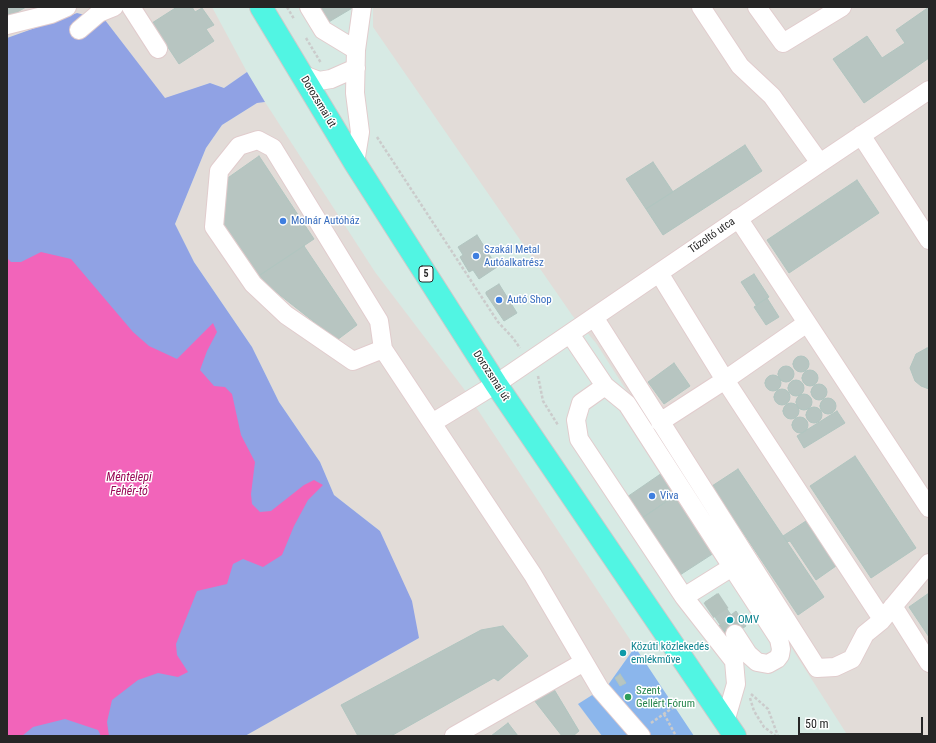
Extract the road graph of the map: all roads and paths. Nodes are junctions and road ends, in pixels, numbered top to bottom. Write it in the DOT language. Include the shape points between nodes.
graph roads {
  1 [pos="67,7"];
  2 [pos="114,7"];
  3 [pos="131,7"];
  4 [pos="261,7"];
  5 [pos="309,7"];
  6 [pos="362,7"];
  7 [pos="701,7"];
  8 [pos="757,7"];
  9 [pos="842,7"];
  10 [pos="7,24"];
  11 [pos="79,30"];
  12 [pos="158,49"];
  13 [pos="356,50"];
  14 [pos="356,68"];
  15 [pos="301,74"];
  16 [pos="929,90"];
  17 [pos="861,135"];
  18 [pos="355,163"];
  19 [pos="820,163"];
  20 [pos="738,218"];
  21 [pos="929,240"];
  22 [pos="659,273"];
  23 [pos="594,317"];
  24 [pos="807,323"];
  25 [pos="570,334"];
  26 [pos="383,349"];
  27 [pos="725,380"];
  28 [pos="496,384"];
  29 [pos="605,386"];
  30 [pos="660,422"];
  31 [pos="432,423"];
  32 [pos="929,508"];
  33 [pos="929,563"];
  34 [pos="732,567"];
  35 [pos="684,598"];
  36 [pos="888,613"];
  37 [pos="735,634"];
  38 [pos="584,662"];
  39 [pos="929,663"];
  40 [pos="748,692"];
  41 [pos="678,704"];
  42 [pos="664,714"];
  43 [pos="730,729"];
  44 [pos="639,734"];
  45 [pos="458,735"];
  46 [pos="676,736"];
  47 [pos="776,736"];
  1 -- 10 [label="street" via="51,14"];
  2 -- 11 [label="street" via="99,13"];
  3 -- 12 [label="street"];
  4 -- 15 [label="main road, Dorozsmai út / 5"];
  5 -- 13 [label="street" via="323,30"];
  6 -- 13 [label="street"];
  7 -- 19 [label="street" via="740,66 772,96"];
  8 -- 9 [label="street" via="783,44"];
  13 -- 14 [label="street"];
  14 -- 15 [label="street" via="331,79 319,81"];
  14 -- 18 [label="street" via="355,93 360,132"];
  15 -- 18 [label="main road, Dorozsmai út / 5"];
  16 -- 17 [label="street, Tűzoltó utca"];
  17 -- 19 [label="street, Tűzoltó utca"];
  17 -- 21 [label="street"];
  18 -- 28 [label="main road, Dorozsmai út / 5"];
  19 -- 20 [label="street, Tűzoltó utca"];
  20 -- 22 [label="street, Tűzoltó utca"];
  20 -- 24 [label="street"];
  22 -- 23 [label="street, Tűzoltó utca"];
  22 -- 27 [label="street"];
  23 -- 25 [label="street, Tűzoltó utca"];
  23 -- 30 [label="street"];
  24 -- 27 [label="street"];
  24 -- 32 [label="street"];
  25 -- 28 [label="street, Tűzoltó utca"];
  25 -- 29 [label="street"];
  26 -- 26 [label="street" via="379,321 273,148 258,140 240,146 219,171 214,228 248,278 286,315 352,361"];
  26 -- 31 [label="street"];
  27 -- 30 [label="street"];
  27 -- 36 [label="street"];
  28 -- 31 [label="street, Tűzoltó utca"];
  28 -- 43 [label="main road, Dorozsmai út / 5"];
  29 -- 34 [label="street" via="627,404"];
  29 -- 35 [label="street" via="581,403 576,420 579,439"];
  30 -- 36 [label="street" via="817,668 835,667 852,659 865,634"];
  31 -- 38 [label="street" via="533,575"];
  33 -- 36 [label="street"];
  34 -- 35 [label="street" via="707,592"];
  34 -- 37 [label="street" via="778,639 780,654 768,664 757,662 748,654"];
  35 -- 43 [label="street" via="734,661 736,684"];
  36 -- 39 [label="street"];
  38 -- 44 [label="street" via="600,689"];
  38 -- 45 [label="street"];
  40 -- 47 [label="path" via="754,711 764,727"];
  41 -- 42 [label="path"];
  42 -- 44 [label="path"];
  42 -- 46 [label="path"];
}
